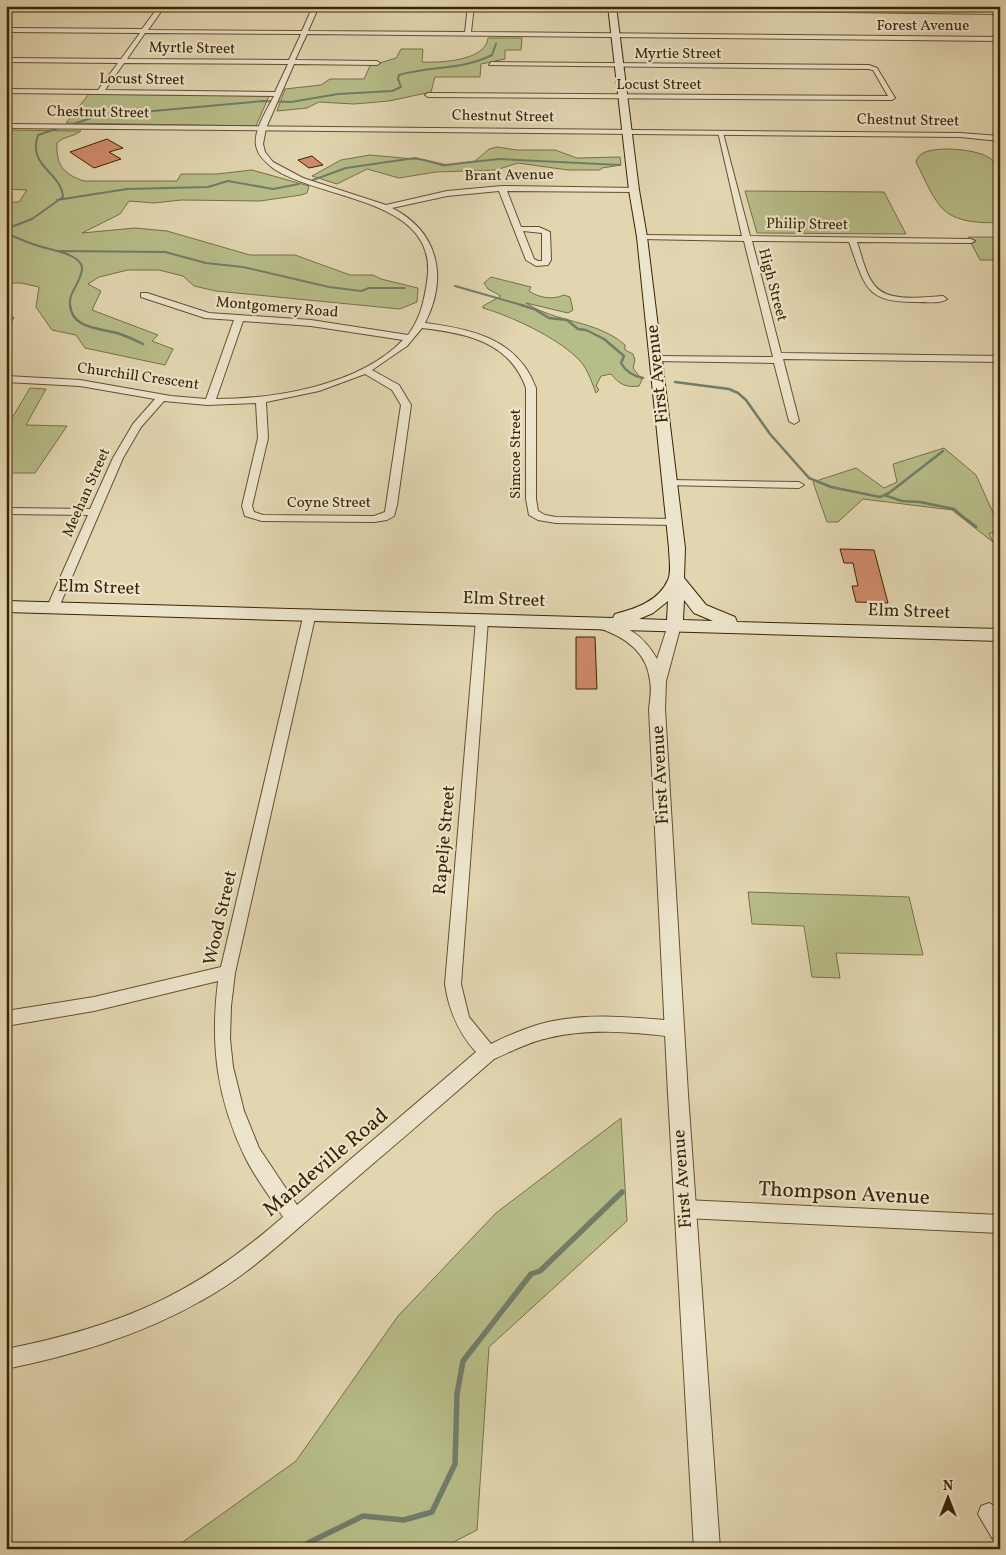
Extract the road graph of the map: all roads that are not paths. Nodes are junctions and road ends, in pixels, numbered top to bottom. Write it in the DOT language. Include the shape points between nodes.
graph roads {
  1 [pos="11,6"];
  2 [pos="162,6"];
  3 [pos="316,6"];
  4 [pos="471,6"];
  5 [pos="543,6"];
  6 [pos="612,7"];
  7 [pos="724,8"];
  8 [pos="6,11"];
  9 [pos="1000,12"];
  10 [pos="728,16"];
  11 [pos="6,30"];
  12 [pos="143,32"];
  13 [pos="304,33"];
  14 [pos="468,34"];
  15 [pos="616,36"];
  16 [pos="1000,39"];
  17 [pos="6,60"];
  18 [pos="122,61"];
  19 [pos="292,62"];
  20 [pos="377,63"];
  21 [pos="491,64"];
  22 [pos="620,66"];
  23 [pos="6,91"];
  24 [pos="100,92"];
  25 [pos="277,94"];
  26 [pos="428,95"];
  27 [pos="624,97"];
  28 [pos="890,99"];
  29 [pos="6,126"];
  30 [pos="263,128"];
  31 [pos="628,132"];
  32 [pos="720,133"];
  33 [pos="1000,139"];
  34 [pos="502,188"];
  35 [pos="634,190"];
  36 [pos="386,207"];
  37 [pos="517,229"];
  38 [pos="642,236"];
  39 [pos="746,238"];
  40 [pos="852,239"];
  41 [pos="971,240"];
  42 [pos="144,296"];
  43 [pos="942,299"];
  44 [pos="6,315"];
  45 [pos="239,320"];
  46 [pos="6,324"];
  47 [pos="421,325"];
  48 [pos="410,338"];
  49 [pos="777,358"];
  50 [pos="657,359"];
  51 [pos="1000,359"];
  52 [pos="365,370"];
  53 [pos="6,378"];
  54 [pos="161,398"];
  55 [pos="261,400"];
  56 [pos="210,402"];
  57 [pos="794,421"];
  58 [pos="670,483"];
  59 [pos="799,485"];
  60 [pos="6,511"];
  61 [pos="94,512"];
  62 [pos="674,522"];
  63 [pos="677,579"];
  64 [pos="6,606"];
  65 [pos="53,607"];
  66 [pos="310,614"];
  67 [pos="482,620"];
  68 [pos="597,623"];
  69 [pos="674,625"];
  70 [pos="750,627"];
  71 [pos="1000,635"];
  72 [pos="658,681"];
  73 [pos="227,973"];
  74 [pos="6,1019"];
  75 [pos="674,1029"];
  76 [pos="488,1053"];
  77 [pos="685,1209"];
  78 [pos="295,1218"];
  79 [pos="1000,1224"];
  80 [pos="6,1359"];
  81 [pos="707,1549"];
  1 -- 8 [label="street"];
  2 -- 12 [label="street"];
  3 -- 13 [label="street, Churchill Crescent"];
  4 -- 14 [label="street"];
  5 -- 6 [label="street"];
  6 -- 7 [label="street"];
  6 -- 15 [label="main road, First Avenue"];
  7 -- 9 [label="street"];
  7 -- 10 [label="street"];
  11 -- 12 [label="street, Forest Avenue"];
  12 -- 13 [label="street, Forest Avenue"];
  12 -- 18 [label="street"];
  13 -- 14 [label="street, Forest Avenue"];
  13 -- 19 [label="street, Churchill Crescent"];
  14 -- 15 [label="street, Forest Avenue"];
  15 -- 16 [label="street, Forest Avenue"];
  15 -- 22 [label="main road, First Avenue"];
  17 -- 18 [label="street, Myrtle Street"];
  18 -- 19 [label="street, Myrtle Street"];
  18 -- 24 [label="street"];
  19 -- 20 [label="street, Myrtle Street"];
  19 -- 25 [label="street, Churchill Crescent"];
  21 -- 22 [label="street, Myrtie Street"];
  22 -- 27 [label="main road, First Avenue"];
  22 -- 28 [label="street, Myrtie Street" via="865,67 875,69 892,97"];
  23 -- 24 [label="street, Locust Street"];
  24 -- 25 [label="street, Locust Street"];
  25 -- 30 [label="street, Churchill Crescent"];
  26 -- 27 [label="street, Locust Street"];
  27 -- 28 [label="street, Locust Street"];
  27 -- 31 [label="main road, First Avenue"];
  29 -- 30 [label="street, Chestnut Street"];
  30 -- 31 [label="street, Chestnut Street"];
  30 -- 36 [label="street, Churchill Crescent" via="259,138 261,151 280,170"];
  31 -- 32 [label="street, Chestnut Street"];
  31 -- 35 [label="main road, First Avenue"];
  32 -- 33 [label="street, Chestnut Street" via="955,135"];
  32 -- 39 [label="street, High Street"];
  34 -- 35 [label="street, Brant Avenue"];
  34 -- 36 [label="street, Brant Avenue" via="442,193"];
  34 -- 37 [label="street"];
  35 -- 38 [label="main road, First Avenue"];
  36 -- 47 [label="street, Churchill Crescent" via="415,228 432,257 429,300"];
  37 -- 37 [label="street" via="530,260 545,263 546,232"];
  38 -- 39 [label="street, Philip Street"];
  38 -- 50 [label="main road, First Avenue"];
  39 -- 40 [label="street, Philip Street"];
  39 -- 49 [label="street, High Street"];
  40 -- 41 [label="street, Philip Street"];
  40 -- 43 [label="street" via="870,285 877,292 898,299"];
  42 -- 45 [label="street, Montgomery Road" via="196,313"];
  44 -- 46 [label="street" via="9,318"];
  45 -- 48 [label="street, Montgomery Road" via="311,323"];
  45 -- 56 [label="street"];
  47 -- 48 [label="street, Churchill Crescent"];
  47 -- 62 [label="street, Simcoe Street" via="461,332 494,344 515,359 527,375 531,388 530,499 533,513 556,520"];
  48 -- 52 [label="street, Churchill Crescent" via="392,354"];
  49 -- 50 [label="street"];
  49 -- 51 [label="street"];
  49 -- 57 [label="street, High Street"];
  50 -- 58 [label="main road, First Avenue"];
  52 -- 55 [label="street, Churchill Crescent" via="321,388"];
  52 -- 55 [label="street, Coyne Street" via="395,386 406,405 390,514 383,518 268,518 249,514 247,506 263,438"];
  53 -- 54 [label="street, Churchill Crescent" via="91,384"];
  54 -- 56 [label="street, Churchill Crescent"];
  54 -- 61 [label="street, Meehan Street" via="132,433"];
  55 -- 56 [label="street, Churchill Crescent"];
  58 -- 59 [label="street"];
  58 -- 62 [label="main road, First Avenue"];
  60 -- 61 [label="street"];
  61 -- 65 [label="street, Meehan Street"];
  62 -- 63 [label="main road, First Avenue"];
  63 -- 68 [label="main road" via="664,598 650,608"];
  63 -- 69 [label="main road, First Avenue"];
  63 -- 70 [label="main road" via="703,611"];
  64 -- 65 [label="main road, Elm Street"];
  65 -- 66 [label="main road, Elm Street"];
  66 -- 67 [label="main road, Elm Street"];
  66 -- 73 [label="street, Wood Street"];
  67 -- 68 [label="main road, Elm Street"];
  67 -- 76 [label="street, Rapelje Street" via="453,984 457,1009 467,1030"];
  68 -- 69 [label="main road, Elm Street"];
  68 -- 72 [label="street" via="623,631 641,644"];
  69 -- 70 [label="main road, Elm Street"];
  69 -- 72 [label="street, First Avenue"];
  70 -- 71 [label="main road, Elm Street"];
  72 -- 75 [label="street, First Avenue"];
  73 -- 74 [label="street" via="87,1005"];
  73 -- 78 [label="street, Wood Street" via="221,1022 225,1067 235,1111 245,1140"];
  75 -- 76 [label="street, Mandeville Road" via="621,1024 574,1025 531,1035"];
  75 -- 77 [label="street, First Avenue"];
  76 -- 78 [label="street, Mandeville Road"];
  77 -- 79 [label="street, Thompson Avenue"];
  77 -- 81 [label="street, First Avenue"];
  78 -- 80 [label="street, Mandeville Road" via="217,1281 171,1306 123,1328 72,1345"];
}
